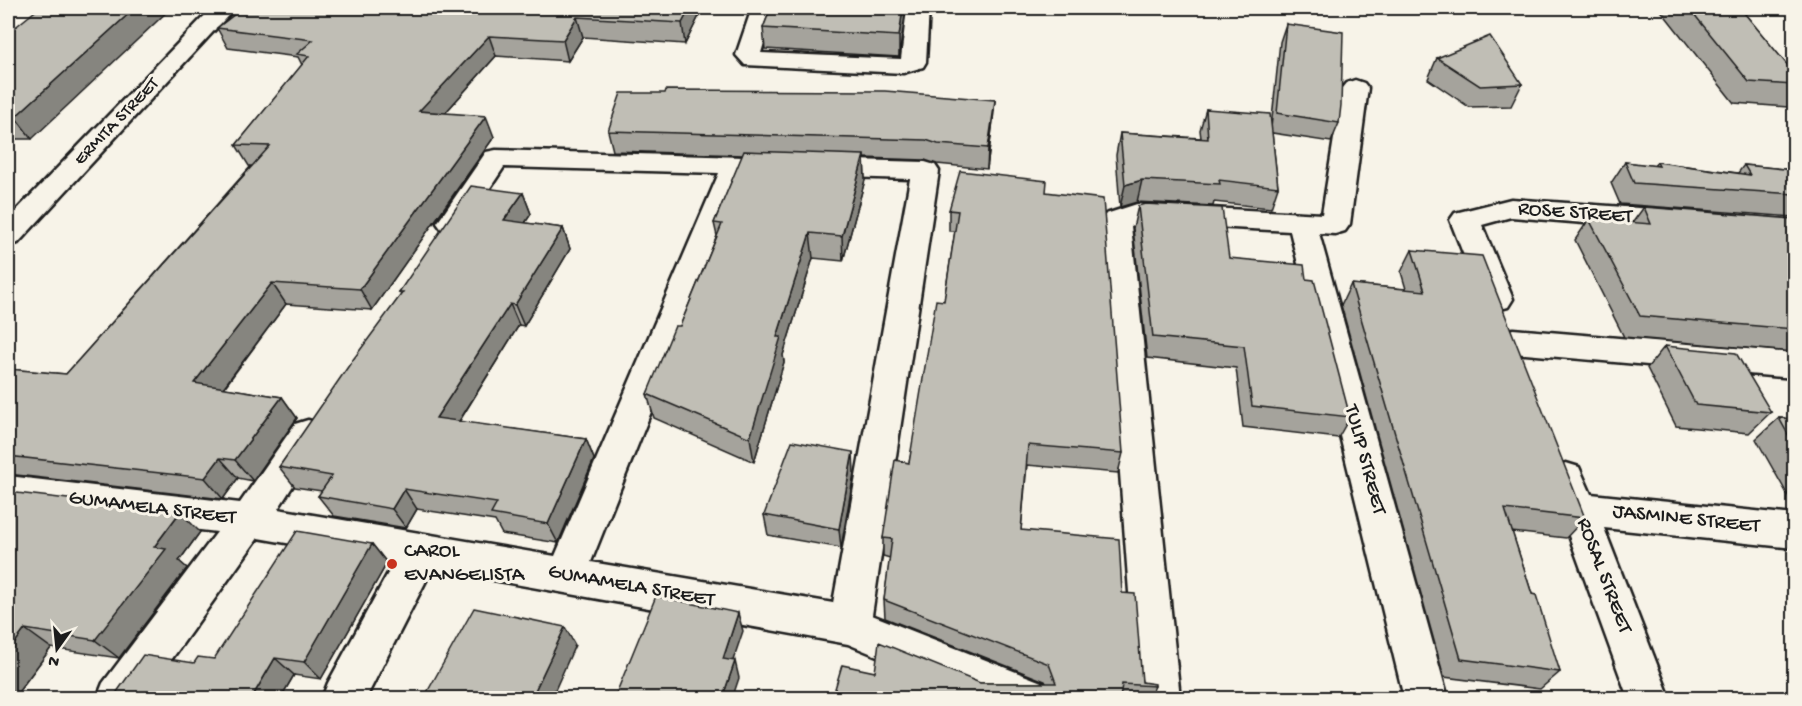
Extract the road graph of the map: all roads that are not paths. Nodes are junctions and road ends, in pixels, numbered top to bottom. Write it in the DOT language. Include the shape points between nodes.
graph roads {
  1 [pos="224,8"];
  2 [pos="763,8"];
  3 [pos="918,8"];
  4 [pos="1355,88"];
  5 [pos="736,165"];
  6 [pos="1302,222"];
  7 [pos="1712,223"];
  8 [pos="8,236"];
  9 [pos="436,246"];
  10 [pos="1794,366"];
  11 [pos="323,413"];
  12 [pos="1554,446"];
  13 [pos="8,491"];
  14 [pos="1578,509"];
  15 [pos="249,520"];
  16 [pos="1794,531"];
  17 [pos="422,551"];
  18 [pos="566,576"];
  19 [pos="850,625"];
  20 [pos="118,699"];
  21 [pos="343,699"];
  22 [pos="1029,699"];
  23 [pos="1158,699"];
  24 [pos="1426,699"];
  25 [pos="1649,699"];
  1 -- 8 [label="street, ERMITA STREET"];
  2 -- 3 [label="street" via="748,55 754,60 903,66 914,62"];
  4 -- 6 [label="street" via="1335,224"];
  5 -- 9 [label="street" via="496,158"];
  5 -- 18 [label="street"];
  5 -- 19 [label="street" via="925,171"];
  6 -- 23 [label="street" via="1137,213 1116,221"];
  6 -- 24 [label="street, TULIP STREET"];
  7 -- 10 [label="street, ROSE STREET" via="1511,208 1465,220 1519,357"];
  11 -- 15 [label="street"];
  12 -- 14 [label="street, ROSAL STREET"];
  13 -- 15 [label="street, GUMAMELA STREET"];
  14 -- 16 [label="street, JASMINE STREET"];
  14 -- 25 [label="street, ROSAL STREET"];
  15 -- 17 [label="street, GUMAMELA STREET"];
  15 -- 20 [label="street"];
  17 -- 18 [label="street, GUMAMELA STREET"];
  17 -- 21 [label="street"];
  18 -- 19 [label="street, GUMAMELA STREET"];
  19 -- 22 [label="street, GUMAMELA STREET"];
}
